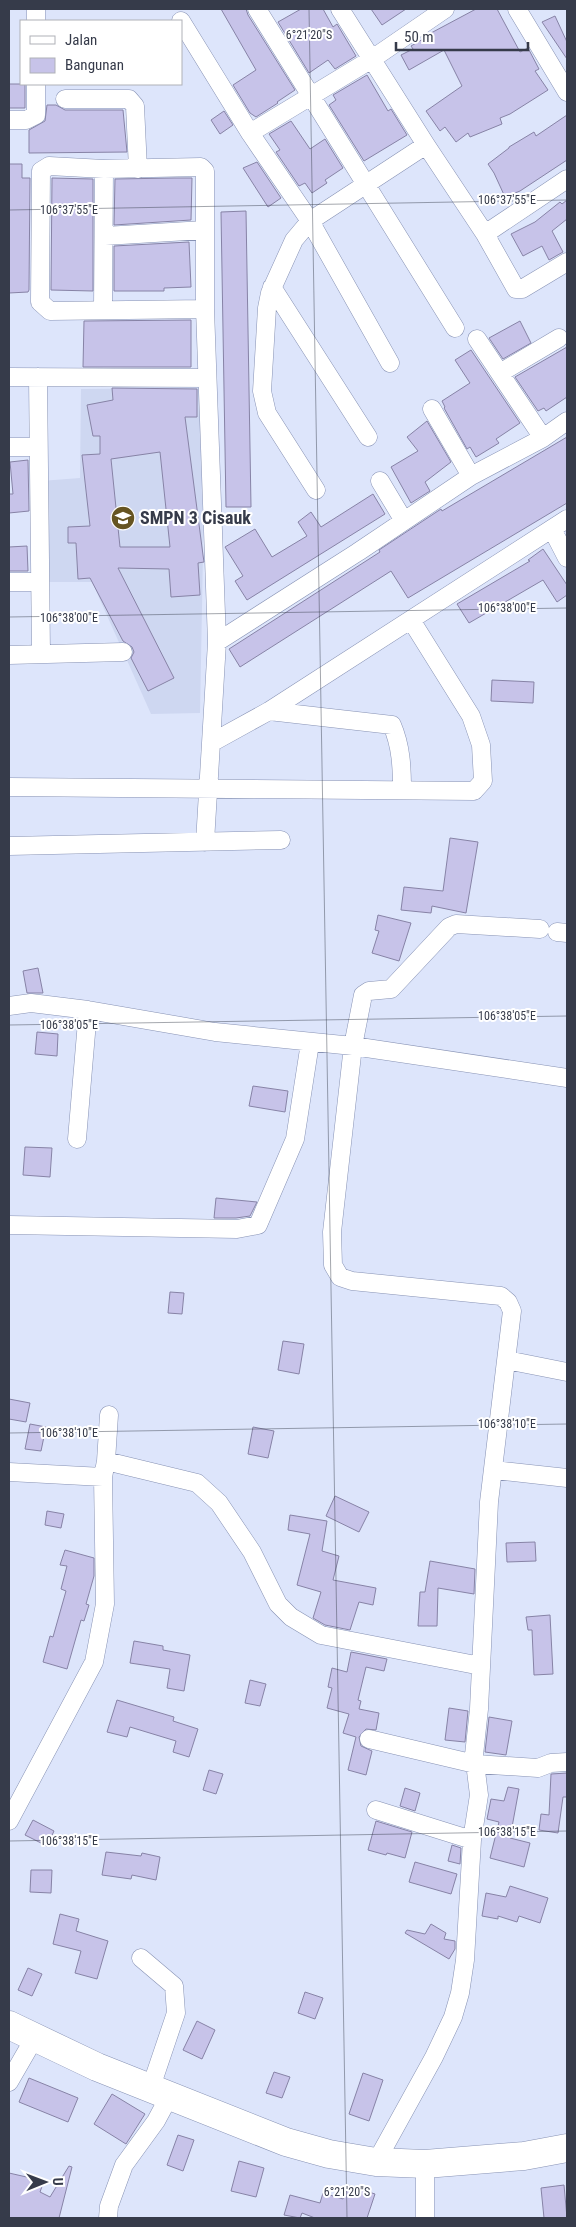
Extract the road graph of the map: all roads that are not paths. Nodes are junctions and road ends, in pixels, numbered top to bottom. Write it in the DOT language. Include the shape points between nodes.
graph roads {
  1 [pos="174,9"];
  2 [pos="257,9"];
  3 [pos="340,9"];
  4 [pos="445,9"];
  5 [pos="517,9"];
  6 [pos="180,20"];
  7 [pos="182,23"];
  8 [pos="372,58"];
  9 [pos="36,85"];
  10 [pos="567,92"];
  11 [pos="312,96"];
  12 [pos="65,100"];
  13 [pos="9,120"];
  14 [pos="250,133"];
  15 [pos="426,145"];
  16 [pos="104,169"];
  17 [pos="138,169"];
  18 [pos="567,179"];
  19 [pos="364,184"];
  20 [pos="310,221"];
  21 [pos="204,230"];
  22 [pos="485,234"];
  23 [pos="105,236"];
  24 [pos="567,262"];
  25 [pos="272,287"];
  26 [pos="205,309"];
  27 [pos="103,310"];
  28 [pos="455,328"];
  29 [pos="559,338"];
  30 [pos="477,339"];
  31 [pos="390,363"];
  32 [pos="500,373"];
  33 [pos="9,377"];
  34 [pos="38,377"];
  35 [pos="207,378"];
  36 [pos="432,409"];
  37 [pos="567,421"];
  38 [pos="368,437"];
  39 [pos="543,438"];
  40 [pos="38,447"];
  41 [pos="9,448"];
  42 [pos="471,476"];
  43 [pos="380,481"];
  44 [pos="316,490"];
  45 [pos="567,519"];
  46 [pos="404,521"];
  47 [pos="552,529"];
  48 [pos="567,558"];
  49 [pos="9,582"];
  50 [pos="40,582"];
  51 [pos="411,620"];
  52 [pos="217,642"];
  53 [pos="123,652"];
  54 [pos="41,653"];
  55 [pos="9,655"];
  56 [pos="269,712"];
  57 [pos="211,743"];
  58 [pos="9,787"];
  59 [pos="208,789"];
  60 [pos="402,790"];
  61 [pos="281,840"];
  62 [pos="205,842"];
  63 [pos="9,846"];
  64 [pos="540,928"];
  65 [pos="9,1006"];
  66 [pos="88,1010"];
  67 [pos="310,1043"];
  68 [pos="353,1046"];
  69 [pos="567,1078"];
  70 [pos="77,1139"];
  71 [pos="9,1225"];
  72 [pos="507,1360"];
  73 [pos="567,1372"];
  74 [pos="109,1415"];
  75 [pos="105,1469"];
  76 [pos="494,1470"];
  77 [pos="9,1472"];
  78 [pos="567,1478"];
  79 [pos="481,1666"];
  80 [pos="369,1739"];
  81 [pos="567,1762"];
  82 [pos="474,1764"];
  83 [pos="376,1810"];
  84 [pos="9,1821"];
  85 [pos="472,1840"];
  86 [pos="141,1958"];
  87 [pos="9,2025"];
  88 [pos="35,2037"];
  89 [pos="9,2082"];
  90 [pos="161,2091"];
  91 [pos="567,2148"];
  92 [pos="376,2162"];
  93 [pos="425,2164"];
  94 [pos="108,2218"];
  95 [pos="425,2218"];
  1 -- 6 [label="street"];
  2 -- 11 [label="street"];
  3 -- 8 [label="street"];
  4 -- 8 [label="street"];
  5 -- 10 [label="street"];
  7 -- 14 [label="street"];
  8 -- 11 [label="street"];
  8 -- 15 [label="street"];
  9 -- 13 [label="street" via="36,115 26,120"];
  11 -- 14 [label="street"];
  11 -- 19 [label="street"];
  12 -- 17 [label="street" via="129,100 135,106"];
  14 -- 20 [label="street"];
  15 -- 19 [label="street"];
  15 -- 22 [label="street"];
  16 -- 17 [label="street"];
  16 -- 23 [label="street"];
  16 -- 27 [label="street" via="49,166 41,171 40,293 40,302 50,312"];
  17 -- 21 [label="street" via="201,167 205,171"];
  18 -- 22 [label="street"];
  19 -- 20 [label="street"];
  19 -- 28 [label="street"];
  20 -- 25 [label="street" via="294,240"];
  20 -- 31 [label="street"];
  21 -- 23 [label="street"];
  21 -- 26 [label="street"];
  22 -- 24 [label="street" via="516,289 522,289"];
  23 -- 27 [label="street"];
  25 -- 38 [label="street"];
  25 -- 44 [label="street" via="266,308 264,404"];
  26 -- 27 [label="street"];
  26 -- 35 [label="street"];
  29 -- 32 [label="street"];
  30 -- 32 [label="street"];
  32 -- 39 [label="street"];
  33 -- 34 [label="street"];
  34 -- 35 [label="street"];
  34 -- 40 [label="street"];
  35 -- 52 [label="street"];
  36 -- 42 [label="street"];
  37 -- 39 [label="street"];
  39 -- 42 [label="street"];
  40 -- 41 [label="street"];
  40 -- 50 [label="street"];
  42 -- 46 [label="street"];
  43 -- 46 [label="street"];
  45 -- 47 [label="street"];
  46 -- 52 [label="street"];
  47 -- 48 [label="street"];
  47 -- 51 [label="street"];
  49 -- 50 [label="street"];
  50 -- 54 [label="street"];
  51 -- 56 [label="street"];
  51 -- 60 [label="street" via="471,716 481,745 483,782 474,791"];
  52 -- 57 [label="street"];
  53 -- 54 [label="street"];
  54 -- 55 [label="street"];
  56 -- 57 [label="street"];
  56 -- 60 [label="street" via="392,725 401,758"];
  57 -- 59 [label="street"];
  58 -- 59 [label="street"];
  59 -- 60 [label="street"];
  59 -- 62 [label="street"];
  61 -- 62 [label="street"];
  62 -- 63 [label="street"];
  64 -- 68 [label="street" via="456,924 449,927 391,989 369,991 363,995"];
  65 -- 66 [label="street" via="31,1004"];
  66 -- 67 [label="street" via="215,1032"];
  66 -- 70 [label="street"];
  67 -- 68 [label="street"];
  67 -- 71 [label="street" via="294,1139 258,1225 237,1229"];
  68 -- 69 [label="street"];
  68 -- 72 [label="street" via="332,1232 334,1265 340,1277 352,1281 501,1296 512,1310"];
  72 -- 73 [label="street"];
  72 -- 76 [label="street"];
  74 -- 75 [label="street"];
  75 -- 77 [label="street"];
  75 -- 79 [label="street" via="197,1483 219,1503 252,1552 278,1604 320,1635"];
  75 -- 84 [label="street" via="105,1604 94,1662"];
  76 -- 78 [label="street"];
  76 -- 79 [label="street" via="489,1502"];
  79 -- 82 [label="street"];
  80 -- 82 [label="street"];
  81 -- 82 [label="street" via="538,1768"];
  82 -- 85 [label="street" via="479,1795"];
  83 -- 85 [label="street"];
  85 -- 92 [label="street" via="465,1960 458,2001 434,2057"];
  86 -- 90 [label="street" via="174,1986 176,2013"];
  87 -- 88 [label="main road"];
  88 -- 89 [label="street"];
  88 -- 90 [label="main road" via="97,2067"];
  90 -- 92 [label="main road" via="286,2142"];
  90 -- 94 [label="street" via="156,2121 124,2165"];
  91 -- 93 [label="main road" via="524,2156"];
  92 -- 93 [label="main road"];
  93 -- 95 [label="street"];
}
